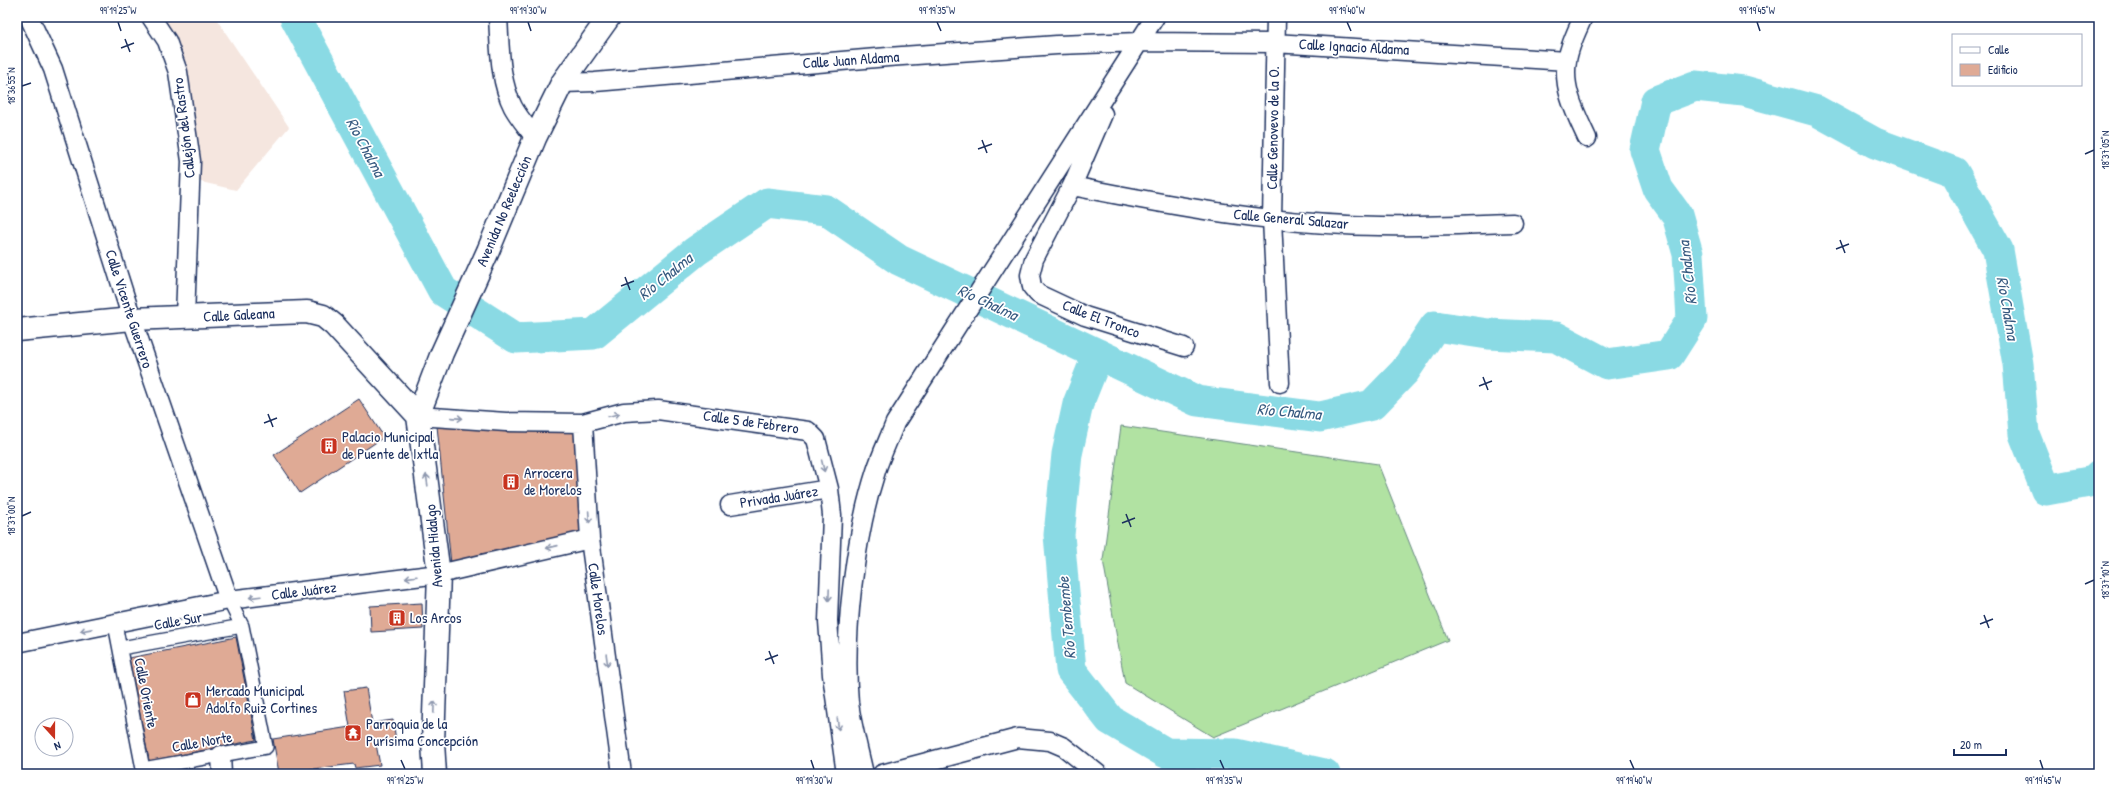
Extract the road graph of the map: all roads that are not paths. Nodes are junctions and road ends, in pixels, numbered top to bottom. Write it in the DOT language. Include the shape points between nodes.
graph roads {
  1 [pos="29,17"];
  2 [pos="151,17"];
  3 [pos="498,17"];
  4 [pos="609,17"];
  5 [pos="1155,17"];
  6 [pos="1276,17"];
  7 [pos="1583,17"];
  8 [pos="1140,42"];
  9 [pos="1274,43"];
  10 [pos="1567,61"];
  11 [pos="1119,75"];
  12 [pos="562,83"];
  13 [pos="535,138"];
  14 [pos="1587,138"];
  15 [pos="1072,186"];
  16 [pos="1272,219"];
  17 [pos="1513,223"];
  18 [pos="185,317"];
  19 [pos="132,319"];
  20 [pos="17,330"];
  21 [pos="1184,347"];
  22 [pos="1280,383"];
  23 [pos="418,416"];
  24 [pos="583,423"];
  25 [pos="828,488"];
  26 [pos="730,504"];
  27 [pos="590,539"];
  28 [pos="439,574"];
  29 [pos="229,600"];
  30 [pos="115,624"];
  31 [pos="242,626"];
  32 [pos="17,643"];
  33 [pos="121,648"];
  34 [pos="221,756"];
  35 [pos="144,769"];
  36 [pos="222,774"];
  37 [pos="435,774"];
  38 [pos="622,774"];
  39 [pos="846,774"];
  40 [pos="864,774"];
  41 [pos="882,774"];
  42 [pos="1098,774"];
  1 -- 19 [label="street, Calle Vicente Guerrero" via="52,69"];
  2 -- 18 [label="street, Callejón del Rastro" via="167,41 178,72 191,160"];
  3 -- 13 [label="street" via="502,70 507,92 514,108"];
  4 -- 12 [label="street, Avenida No Reelección"];
  5 -- 8 [label="street"];
  6 -- 9 [label="street, Calle Genovevo de la O."];
  7 -- 10 [label="street"];
  8 -- 9 [label="street, Calle Ignacio Aldama"];
  8 -- 11 [label="street"];
  8 -- 12 [label="street, Calle Juan Aldama" via="1057,45"];
  9 -- 10 [label="street, Calle Ignacio Aldama"];
  9 -- 16 [label="street, Calle Genovevo de la O."];
  10 -- 14 [label="street" via="1566,81 1572,106"];
  11 -- 15 [label="street"];
  11 -- 40 [label="street" via="895,423 876,471 858,546 850,615 849,704"];
  12 -- 13 [label="street, Avenida No Reelección"];
  13 -- 23 [label="street, Avenida No Reelección" via="442,353"];
  15 -- 16 [label="street, Calle General Salazar" via="1172,206"];
  15 -- 21 [label="street, Calle El Tronco" via="1034,258 1030,275 1032,287 1038,294 1085,316"];
  16 -- 17 [label="street, Calle General Salazar" via="1380,226"];
  16 -- 22 [label="street, Calle Genovevo de la O."];
  18 -- 19 [label="street, Calle Galeana"];
  18 -- 23 [label="street, Calle Galeana" via="307,312 323,316"];
  19 -- 20 [label="street, Calle Galeana"];
  19 -- 29 [label="street, Calle Vicente Guerrero"];
  23 -- 24 [label="street, Calle 5 de Febrero, one-way" via="506,422"];
  28 -- 23 [label="street, Avenida Hidalgo, one-way"];
  24 -- 25 [label="street, Calle 5 de Febrero, one-way" via="624,412 658,410 808,431 816,439"];
  24 -- 27 [label="street, Calle Morelos, one-way"];
  25 -- 26 [label="street, Privada Juárez"];
  25 -- 39 [label="street, Calle 5 de Febrero, one-way" via="832,515 828,622 834,690"];
  27 -- 28 [label="street, Calle Juárez, one-way"];
  27 -- 38 [label="street, Calle Morelos, one-way"];
  28 -- 29 [label="street, Calle Juárez, one-way"];
  37 -- 28 [label="street, Avenida Hidalgo, one-way" via="433,743"];
  29 -- 30 [label="street, Calle Juárez"];
  29 -- 31 [label="street"];
  30 -- 32 [label="street, Calle Juárez, one-way"];
  30 -- 33 [label="street, Calle Oriente"];
  31 -- 33 [label="street, Calle Sur"];
  31 -- 34 [label="street, Calle Norte" via="266,747"];
  33 -- 35 [label="street, Calle Oriente"];
  34 -- 35 [label="street, Calle Norte"];
  34 -- 36 [label="street"];
  41 -- 42 [label="street" via="1018,738 1050,741 1064,747"];
}
